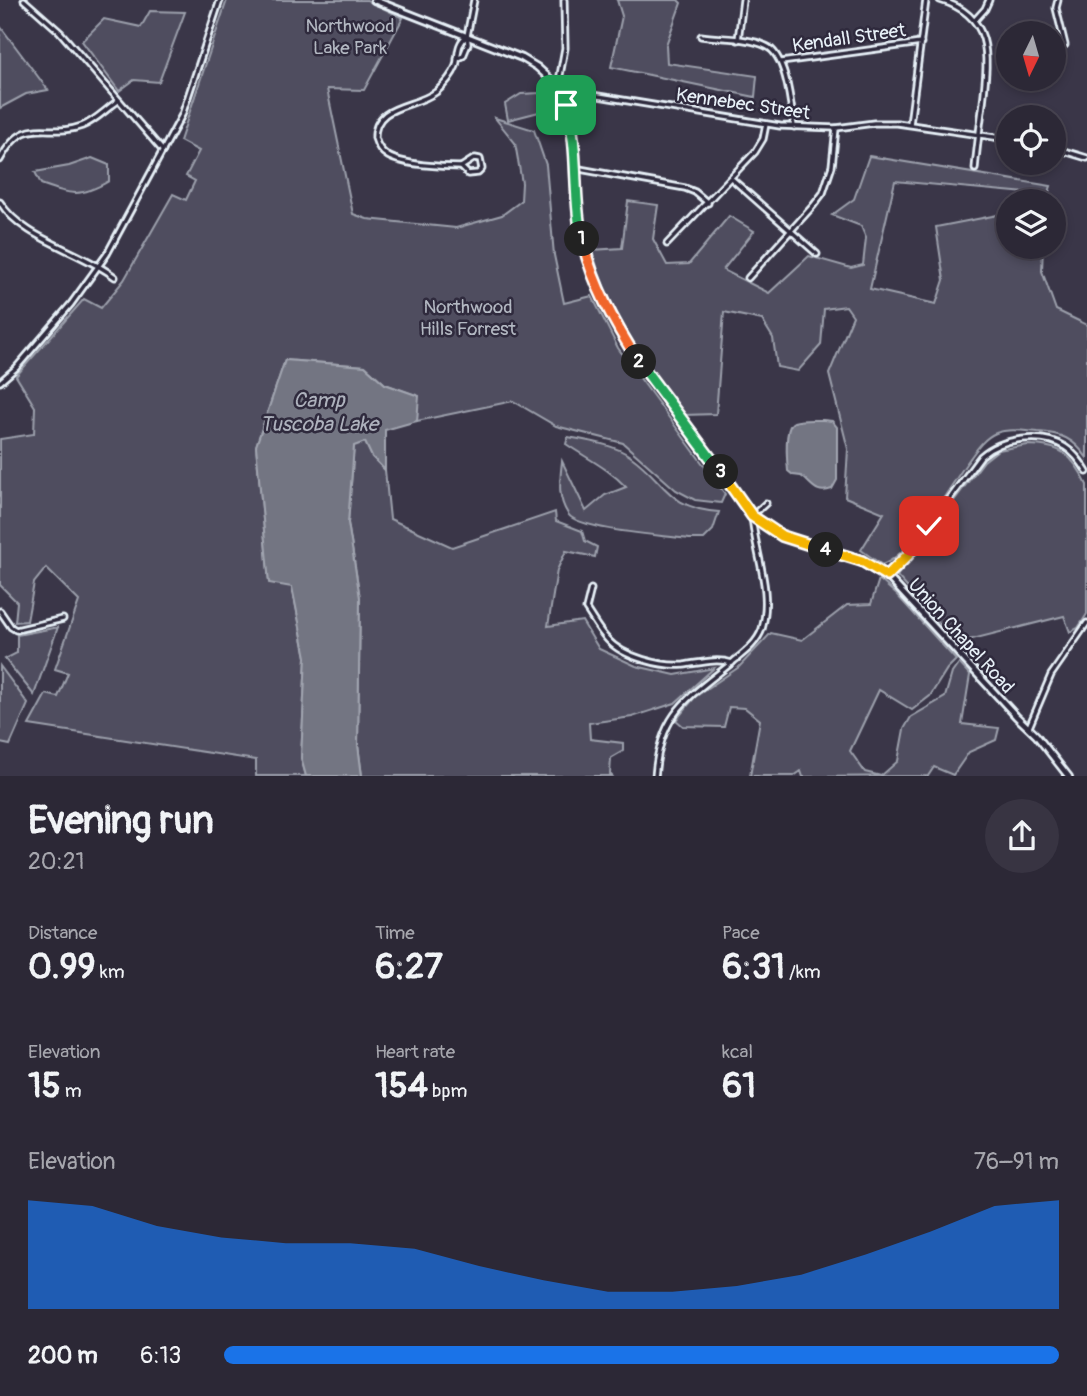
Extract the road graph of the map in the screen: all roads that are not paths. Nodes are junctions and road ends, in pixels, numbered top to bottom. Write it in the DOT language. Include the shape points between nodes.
graph roads {
  1 [pos="24,0"];
  2 [pos="220,0"];
  3 [pos="377,0"];
  4 [pos="474,0"];
  5 [pos="564,0"];
  6 [pos="743,0"];
  7 [pos="926,0"];
  8 [pos="940,0"];
  9 [pos="989,0"];
  10 [pos="1058,0"];
  11 [pos="975,20"];
  12 [pos="1059,21"];
  13 [pos="467,36"];
  14 [pos="701,36"];
  15 [pos="738,40"];
  16 [pos="921,43"];
  17 [pos="781,62"];
  18 [pos="558,86"];
  19 [pos="118,101"];
  20 [pos="766,124"];
  21 [pos="910,124"];
  22 [pos="794,127"];
  23 [pos="836,128"];
  24 [pos="978,135"];
  25 [pos="996,137"];
  26 [pos="163,151"];
  27 [pos="1066,152"];
  28 [pos="1087,158"];
  29 [pos="0,160"];
  30 [pos="461,167"];
  31 [pos="574,168"];
  32 [pos="975,169"];
  33 [pos="732,179"];
  34 [pos="0,202"];
  35 [pos="708,203"];
  36 [pos="790,231"];
  37 [pos="667,244"];
  38 [pos="817,254"];
  39 [pos="99,265"];
  40 [pos="115,277"];
  41 [pos="748,278"];
  42 [pos="0,382"];
  43 [pos="1087,472"];
  44 [pos="766,503"];
  45 [pos="752,516"];
  46 [pos="887,576"];
  47 [pos="591,589"];
  48 [pos="0,611"];
  49 [pos="63,619"];
  50 [pos="1087,623"];
  51 [pos="732,663"];
  52 [pos="1029,727"];
  53 [pos="655,776"];
  54 [pos="1069,776"];
  1 -- 19 [label="street" via="60,32"];
  2 -- 26 [label="street" via="183,115"];
  3 -- 13 [label="street"];
  4 -- 13 [label="street"];
  5 -- 18 [label="street" via="565,48"];
  6 -- 15 [label="street"];
  7 -- 16 [label="street"];
  8 -- 11 [label="street"];
  9 -- 11 [label="street"];
  10 -- 12 [label="street"];
  11 -- 24 [label="street" via="988,60"];
  13 -- 18 [label="street" via="523,58"];
  13 -- 30 [label="street" via="463,56 448,80 416,103 385,114 375,133 377,144 389,157"];
  14 -- 15 [label="street"];
  15 -- 17 [label="street" via="769,47"];
  16 -- 17 [label="street, Kendall Street"];
  16 -- 21 [label="street"];
  17 -- 22 [label="street"];
  18 -- 20 [label="street, Kennebec Street" via="581,94"];
  18 -- 31 [label="street, Union Chapel Road" via="572,132"];
  19 -- 26 [label="street"];
  19 -- 29 [label="street" via="83,126 38,129 18,137"];
  20 -- 22 [label="street, Kennebec Street"];
  20 -- 33 [label="street" via="761,143"];
  21 -- 23 [label="street, Kennebec Street"];
  21 -- 24 [label="street, Kennebec Street"];
  22 -- 23 [label="street, Kennebec Street"];
  23 -- 36 [label="street" via="828,182 817,202"];
  24 -- 25 [label="street, Kennebec Street"];
  24 -- 32 [label="street"];
  26 -- 39 [label="street"];
  27 -- 28 [label="street"];
  30 -- 30 [label="street" via="473,175 483,164 475,158"];
  31 -- 35 [label="street" via="685,188"];
  31 -- 45 [label="street, Union Chapel Road" via="584,247 608,310 639,363"];
  33 -- 35 [label="street"];
  33 -- 36 [label="street"];
  34 -- 39 [label="street" via="20,226"];
  35 -- 37 [label="street"];
  36 -- 38 [label="street"];
  36 -- 41 [label="street"];
  39 -- 40 [label="street"];
  39 -- 42 [label="street" via="50,330"];
  43 -- 46 [label="street" via="1071,451 1051,441 1022,440 994,446 981,456 908,555"];
  44 -- 45 [label="street"];
  45 -- 46 [label="street, Union Chapel Road" via="782,536 852,557"];
  45 -- 51 [label="street" via="764,618 757,638"];
  46 -- 52 [label="street, Union Chapel Road"];
  47 -- 51 [label="street" via="586,609 609,642 620,649 663,665 720,659"];
  48 -- 49 [label="street" via="16,630"];
  50 -- 52 [label="street" via="1054,670"];
  51 -- 53 [label="street" via="694,692 670,719"];
  52 -- 54 [label="street, Union Chapel Road"];
}
